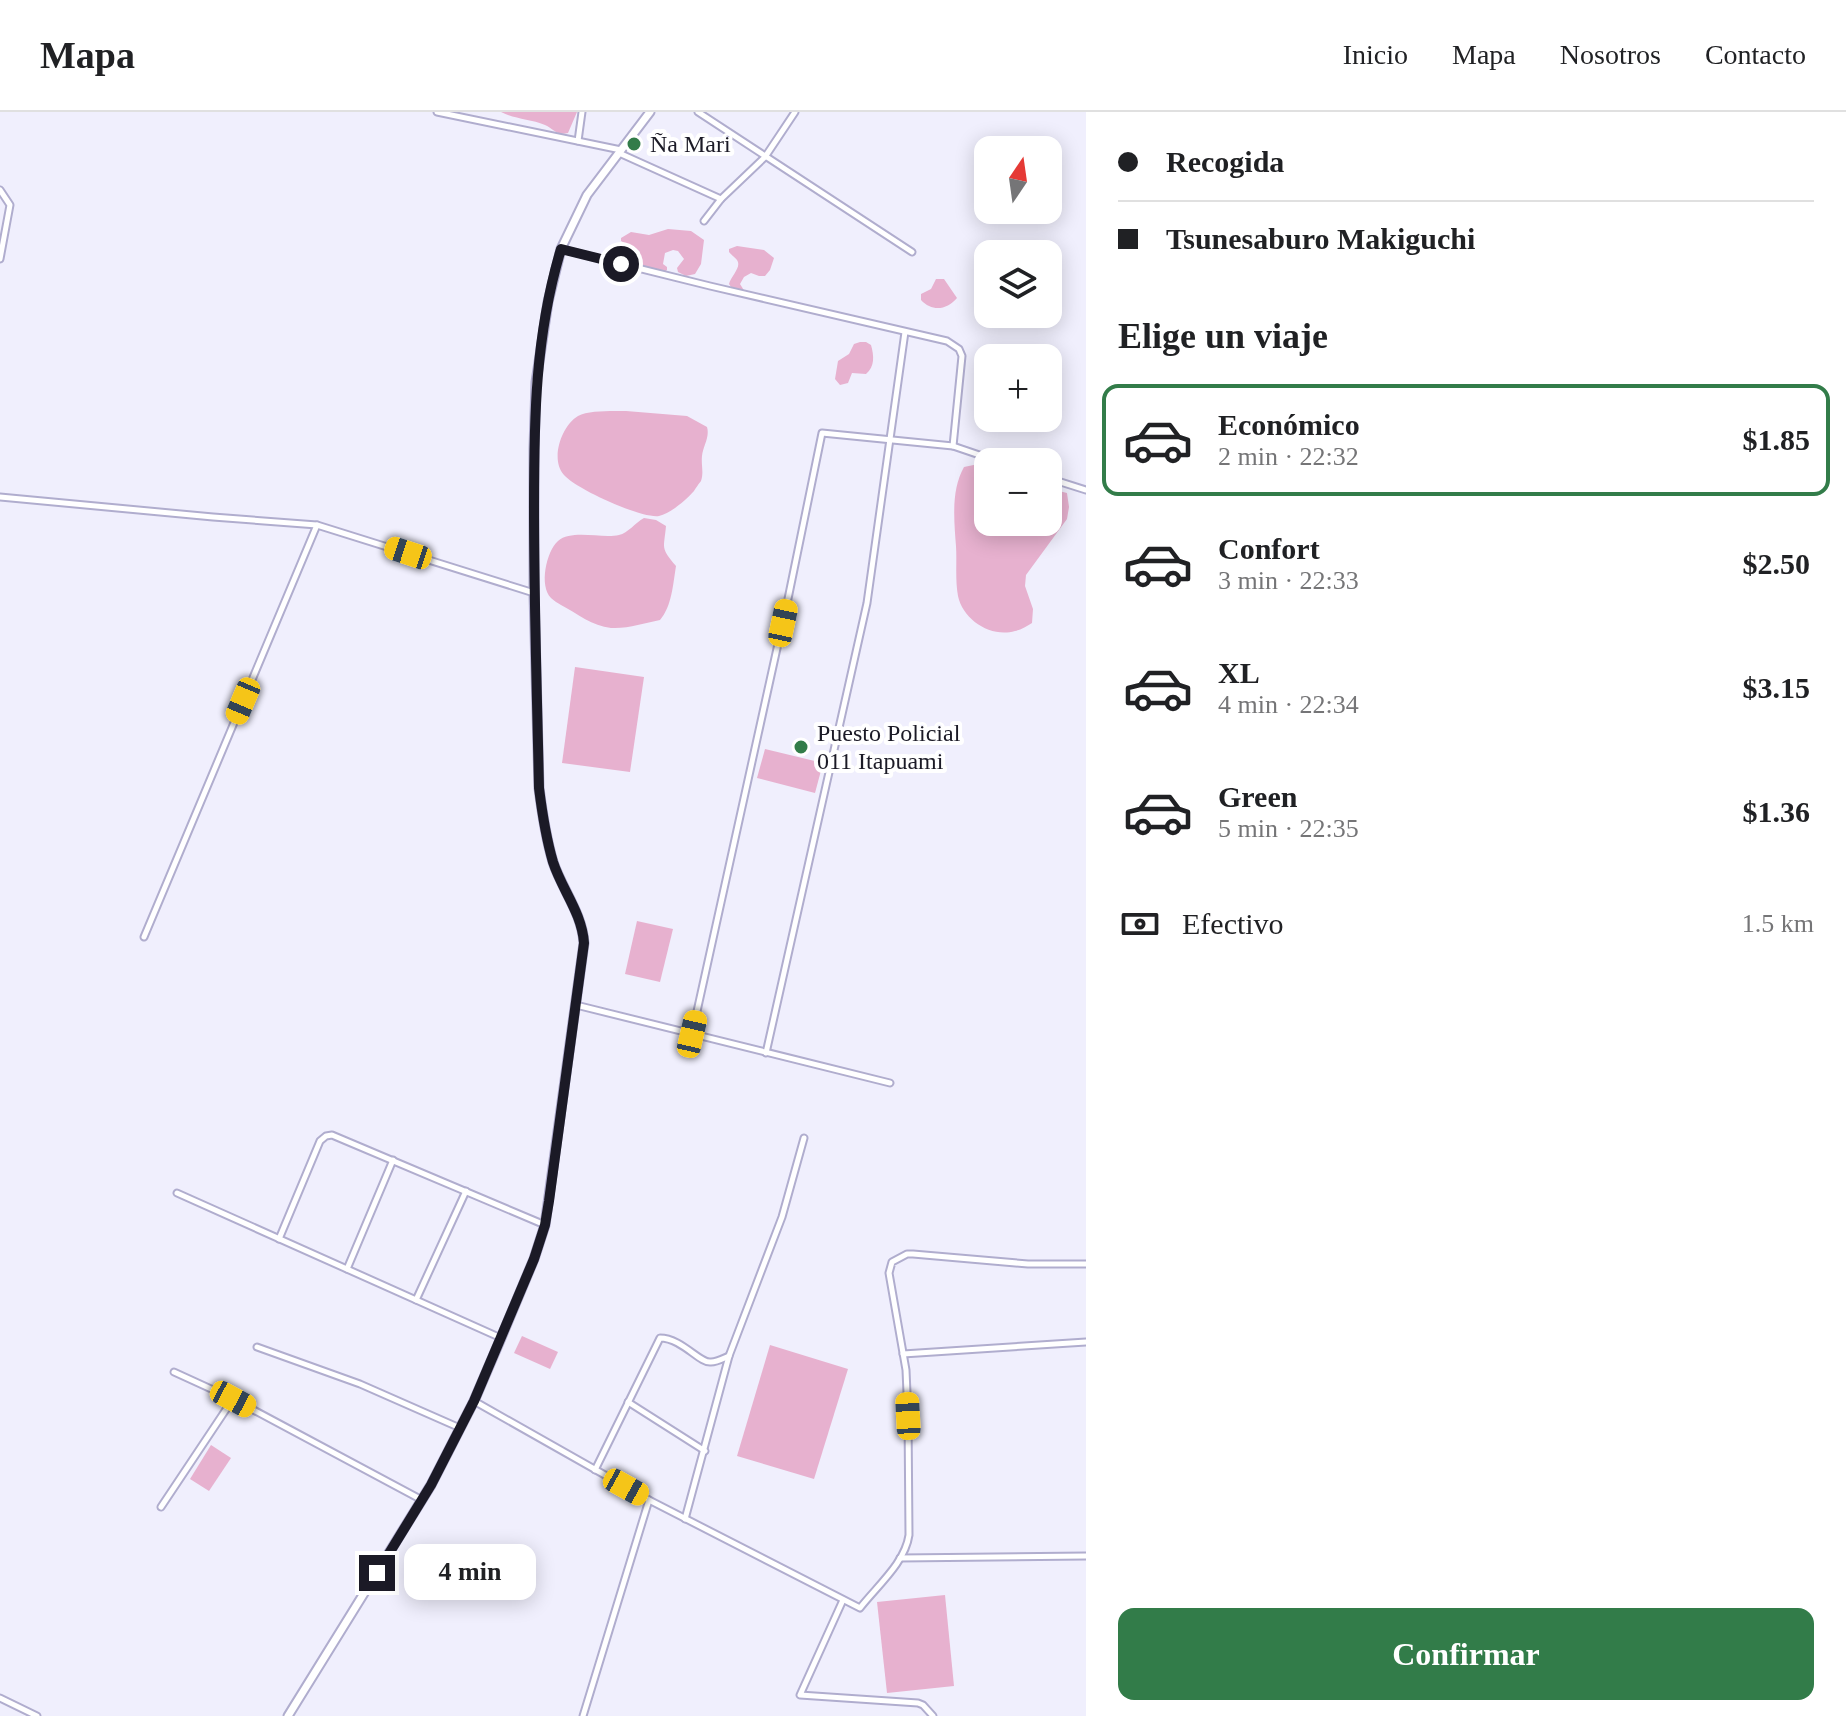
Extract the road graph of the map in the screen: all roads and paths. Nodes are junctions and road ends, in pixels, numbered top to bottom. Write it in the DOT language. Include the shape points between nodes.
graph roads {
  1 [pos="437,112"];
  2 [pos="487,112"];
  3 [pos="582,112"];
  4 [pos="650,112"];
  5 [pos="698,112"];
  6 [pos="795,112"];
  7 [pos="483,121"];
  8 [pos="578,141"];
  9 [pos="619,151"];
  10 [pos="765,157"];
  11 [pos="0,190"];
  12 [pos="721,199"];
  13 [pos="704,221"];
  14 [pos="561,249"];
  15 [pos="912,252"];
  16 [pos="0,259"];
  17 [pos="905,332"];
  18 [pos="889,440"];
  19 [pos="953,446"];
  20 [pos="974,453"];
  21 [pos="1062,482"];
  22 [pos="1086,490"];
  23 [pos="0,497"];
  24 [pos="317,525"];
  25 [pos="534,593"];
  26 [pos="144,937"];
  27 [pos="576,1005"];
  28 [pos="692,1034"];
  29 [pos="766,1053"];
  30 [pos="890,1083"];
  31 [pos="804,1138"];
  32 [pos="393,1160"];
  33 [pos="466,1191"];
  34 [pos="177,1193"];
  35 [pos="545,1225"];
  36 [pos="279,1239"];
  37 [pos="1086,1264"];
  38 [pos="347,1269"];
  39 [pos="416,1300"];
  40 [pos="501,1338"];
  41 [pos="1086,1342"];
  42 [pos="257,1347"];
  43 [pos="903,1354"];
  44 [pos="729,1356"];
  45 [pos="174,1372"];
  46 [pos="233,1399"];
  47 [pos="474,1401"];
  48 [pos="628,1402"];
  49 [pos="460,1428"];
  50 [pos="705,1451"];
  51 [pos="595,1470"];
  52 [pos="422,1500"];
  53 [pos="649,1500"];
  54 [pos="161,1507"];
  55 [pos="685,1519"];
  56 [pos="1086,1556"];
  57 [pos="900,1558"];
  58 [pos="843,1600"];
  59 [pos="0,1698"];
  60 [pos="37,1716"];
  61 [pos="288,1716"];
  62 [pos="583,1716"];
  63 [pos="933,1716"];
  1 -- 7 [label="street"];
  2 -- 7 [label="street"];
  3 -- 8 [label="street"];
  4 -- 9 [label="street"];
  5 -- 10 [label="street"];
  6 -- 10 [label="street"];
  7 -- 8 [label="street"];
  8 -- 9 [label="street"];
  9 -- 12 [label="street"];
  9 -- 14 [label="street" via="587,195"];
  10 -- 12 [label="street"];
  10 -- 15 [label="street"];
  11 -- 16 [label="street" via="10,205"];
  12 -- 13 [label="street"];
  14 -- 17 [label="street"];
  14 -- 25 [label="street" via="536,382"];
  17 -- 18 [label="street"];
  17 -- 19 [label="street" via="947,341 962,356"];
  18 -- 19 [label="street"];
  18 -- 28 [label="street" via="822,433"];
  18 -- 29 [label="street" via="867,603"];
  19 -- 20 [label="street"];
  21 -- 22 [label="street"];
  23 -- 24 [label="street"];
  24 -- 25 [label="street"];
  24 -- 26 [label="street"];
  25 -- 27 [label="street" via="539,788 554,863 583,935"];
  27 -- 28 [label="street"];
  27 -- 35 [label="street"];
  28 -- 29 [label="street"];
  29 -- 30 [label="street"];
  31 -- 44 [label="street" via="782,1217"];
  32 -- 33 [label="street"];
  32 -- 36 [label="street" via="338,1136 326,1136"];
  32 -- 38 [label="street"];
  33 -- 35 [label="street"];
  33 -- 39 [label="street"];
  34 -- 36 [label="street"];
  35 -- 40 [label="street"];
  36 -- 38 [label="street"];
  37 -- 43 [label="street" via="913,1254 898,1258 889,1273"];
  38 -- 39 [label="street"];
  39 -- 40 [label="street"];
  40 -- 47 [label="street"];
  41 -- 43 [label="street"];
  42 -- 49 [label="street"];
  43 -- 57 [label="street" via="909,1535"];
  44 -- 48 [label="street" via="705,1362 682,1345 660,1338"];
  44 -- 50 [label="street"];
  45 -- 46 [label="street"];
  46 -- 52 [label="street"];
  46 -- 54 [label="street"];
  47 -- 49 [label="street"];
  47 -- 51 [label="street"];
  48 -- 50 [label="street"];
  48 -- 51 [label="street"];
  49 -- 52 [label="street"];
  50 -- 55 [label="street"];
  51 -- 53 [label="street"];
  52 -- 61 [label="street"];
  53 -- 55 [label="street"];
  53 -- 62 [label="street"];
  55 -- 58 [label="street"];
  56 -- 57 [label="street"];
  57 -- 58 [label="street" via="860,1608"];
  58 -- 63 [label="street" via="800,1695 918,1703"];
  59 -- 60 [label="street"];
}
